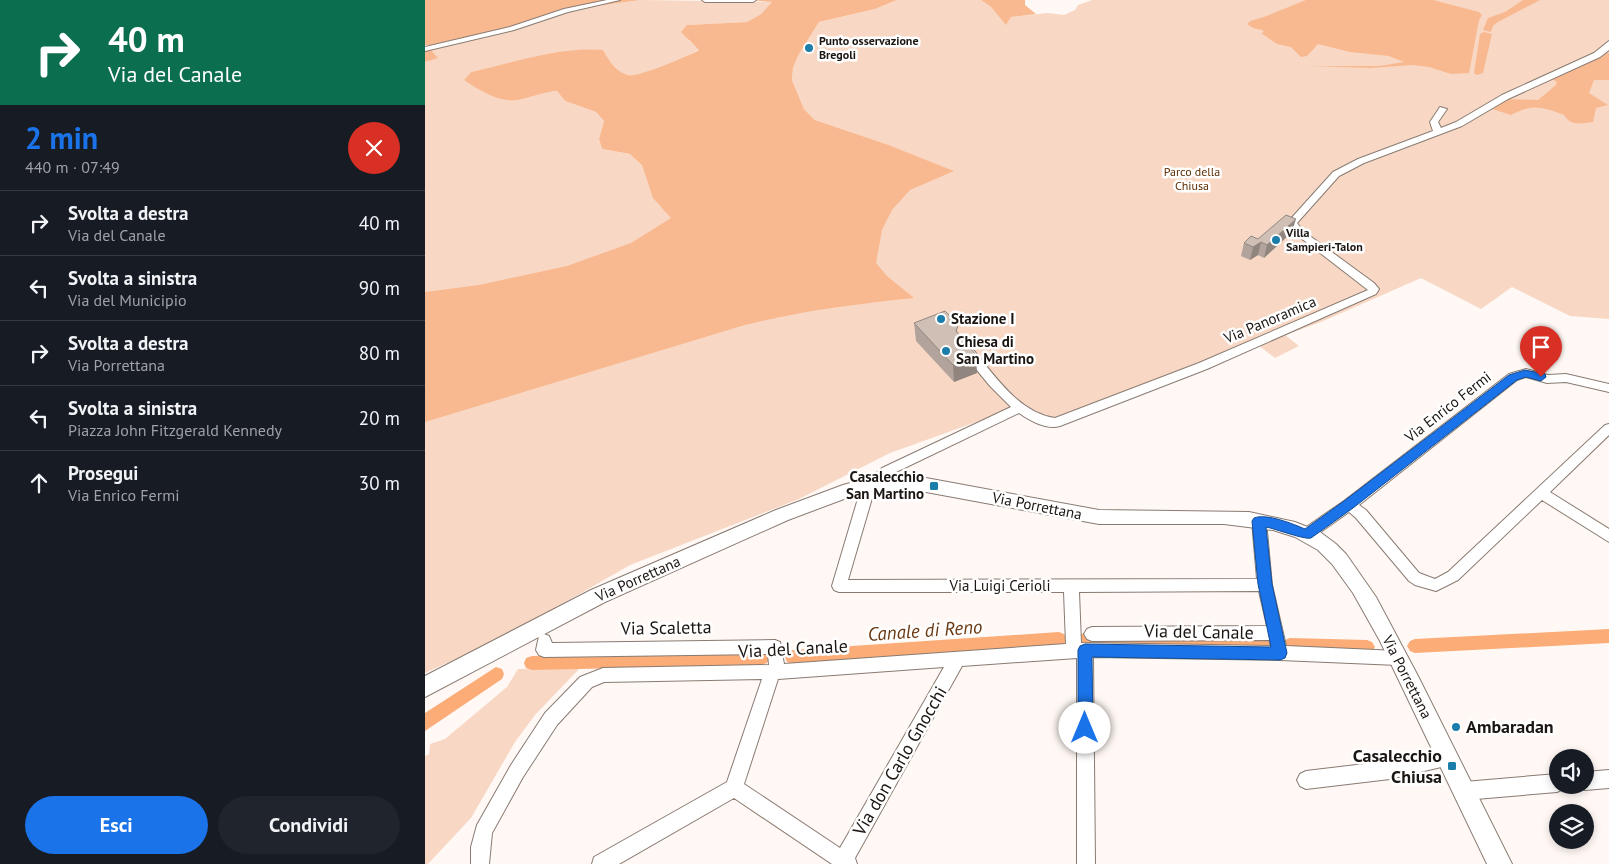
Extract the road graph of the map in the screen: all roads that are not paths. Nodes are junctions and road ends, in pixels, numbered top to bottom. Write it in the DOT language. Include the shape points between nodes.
graph roads {
  1 [pos="617,0"];
  2 [pos="705,0"];
  3 [pos="753,0"];
  4 [pos="1609,43"];
  5 [pos="425,49"];
  6 [pos="1443,109"];
  7 [pos="1438,132"];
  8 [pos="965,347"];
  9 [pos="1609,388"];
  10 [pos="1019,408"];
  11 [pos="1609,428"];
  12 [pos="869,486"];
  13 [pos="1541,492"];
  14 [pos="1349,505"];
  15 [pos="1259,521"];
  16 [pos="1307,534"];
  17 [pos="1609,536"];
  18 [pos="1265,584"];
  19 [pos="1071,586"];
  20 [pos="1276,633"];
  21 [pos="1092,634"];
  22 [pos="544,641"];
  23 [pos="1079,650"];
  24 [pos="1280,653"];
  25 [pos="958,658"];
  26 [pos="1398,658"];
  27 [pos="775,672"];
  28 [pos="425,687"];
  29 [pos="1448,758"];
  30 [pos="1609,779"];
  31 [pos="1306,780"];
  32 [pos="1594,780"];
  33 [pos="1549,784"];
  34 [pos="735,788"];
  35 [pos="1464,791"];
  36 [pos="844,863"];
  37 [pos="480,864"];
  38 [pos="601,864"];
  39 [pos="1086,864"];
  40 [pos="1500,864"];
  1 -- 5 [label="street" via="566,10 512,28"];
  2 -- 3 [label="street"];
  4 -- 7 [label="street, Via Panoramica" via="1597,55"];
  6 -- 7 [label="street" via="1433,122"];
  7 -- 10 [label="street, Via Panoramica" via="1361,161 1336,174 1292,223 1300,233 1370,285 1374,289 1372,292 1203,366 1062,422 1048,424"];
  8 -- 10 [label="street"];
  9 -- 14 [label="street, Via Enrico Fermi" via="1567,378 1547,379 1534,374 1513,377"];
  10 -- 12 [label="street" via="894,467"];
  11 -- 13 [label="street"];
  12 -- 15 [label="main road, Via Porrettana" via="934,486 1099,517"];
  12 -- 19 [label="street, Via Luigi Cerioli" via="839,586"];
  12 -- 28 [label="main road, Via Porrettana" via="807,504 598,596"];
  13 -- 14 [label="street" via="1453,576 1436,585 1414,576 1361,514"];
  13 -- 17 [label="street"];
  14 -- 16 [label="street, Via Enrico Fermi"];
  15 -- 16 [label="main road, Via Porrettana"];
  15 -- 18 [label="street"];
  16 -- 26 [label="main road, Via Porrettana" via="1331,551 1350,572"];
  18 -- 19 [label="street, Via Luigi Cerioli"];
  18 -- 20 [label="street"];
  19 -- 23 [label="street"];
  20 -- 21 [label="street"];
  20 -- 24 [label="street"];
  22 -- 27 [label="street, Via Scaletta" via="544,650 775,647"];
  23 -- 24 [label="street, Via del Canale"];
  23 -- 25 [label="street, Via del Canale"];
  23 -- 39 [label="street"];
  24 -- 26 [label="street, Via del Canale"];
  25 -- 27 [label="street, Via del Canale"];
  25 -- 36 [label="street, Via don Carlo Gnocchi"];
  26 -- 29 [label="main road, Via Porrettana"];
  27 -- 34 [label="street"];
  27 -- 37 [label="street, Via del Canale" via="603,675 586,682 551,719 517,770 483,831"];
  29 -- 31 [label="street" via="1390,770"];
  29 -- 35 [label="main road, Via Porrettana"];
  30 -- 32 [label="street"];
  33 -- 35 [label="street"];
  34 -- 36 [label="street"];
  34 -- 38 [label="street"];
  35 -- 40 [label="main road, Via Porrettana"];
}
